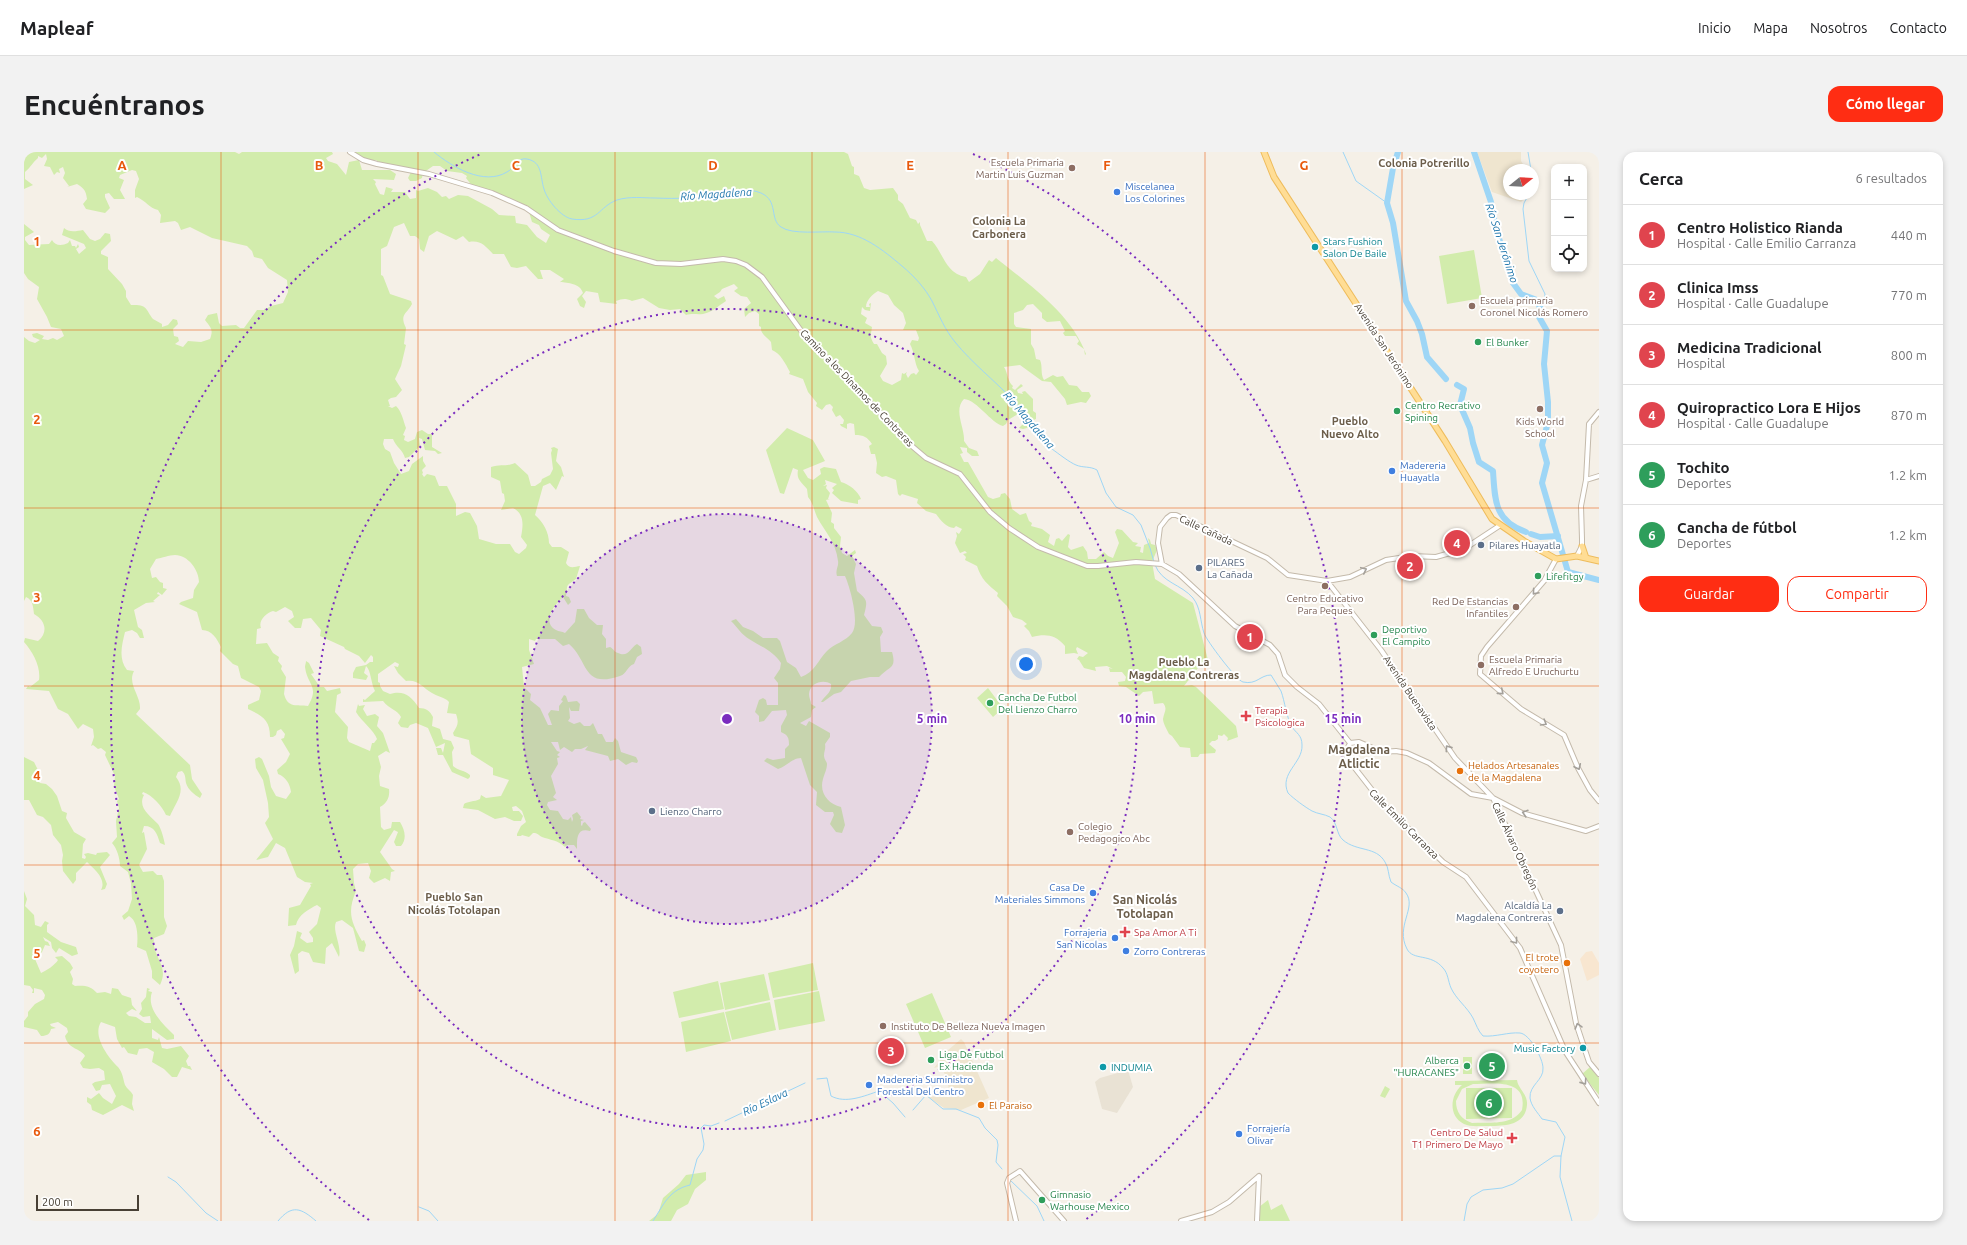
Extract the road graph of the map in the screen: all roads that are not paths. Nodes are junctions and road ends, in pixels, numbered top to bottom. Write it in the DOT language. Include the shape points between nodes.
graph roads {
  1 [pos="350,152"];
  2 [pos="1264,152"];
  3 [pos="1599,412"];
  4 [pos="1599,476"];
  5 [pos="1586,480"];
  6 [pos="1499,526"];
  7 [pos="1582,546"];
  8 [pos="1577,556"];
  9 [pos="1586,558"];
  10 [pos="1558,559"];
  11 [pos="1599,561"];
  12 [pos="1158,563"];
  13 [pos="1327,581"];
  14 [pos="1350,743"];
  15 [pos="1493,798"];
  16 [pos="1599,801"];
  17 [pos="1599,826"];
  18 [pos="1599,1074"];
  19 [pos="1599,1103"];
  20 [pos="1016,1221"];
  21 [pos="1064,1221"];
  22 [pos="1181,1221"];
  23 [pos="1257,1221"];
  1 -- 12 [label="street, Camino a los Dínamos de Contreras" via="376,164 429,174 492,193 526,208 562,232 656,263 678,264 723,259 746,265 762,277 802,332 902,436 926,458 960,474 990,512 1009,528 1038,547 1087,566"];
  2 -- 6 [label="main road, Avenida San Jerónimo" via="1274,177 1445,441 1485,511"];
  3 -- 5 [label="street" via="1589,424"];
  4 -- 5 [label="street"];
  5 -- 7 [label="street" via="1581,506"];
  6 -- 10 [label="main road, Avenida San Jerónimo"];
  13 -- 6 [label="street, one-way" via="1350,577 1386,560 1412,556 1436,557 1464,549"];
  7 -- 8 [label="street"];
  7 -- 9 [label="main road"];
  8 -- 9 [label="main road"];
  8 -- 10 [label="main road"];
  9 -- 11 [label="main road"];
  10 -- 16 [label="street, one-way" via="1544,581 1487,647 1481,656 1480,674 1522,709 1564,735 1578,768"];
  12 -- 13 [label="street, Calle Cañada" via="1160,527 1166,518 1176,515 1267,558 1285,574"];
  12 -- 14 [label="street" via="1179,574 1235,626 1270,645 1278,654 1285,675 1296,687 1320,704"];
  15 -- 13 [label="street, Avenida Buenavista, one-way" via="1455,758 1377,644"];
  14 -- 15 [label="street" via="1360,742 1382,752 1407,753 1429,763 1471,794"];
  14 -- 19 [label="street, Calle Emilio Carranza, one-way" via="1346,752 1347,758 1376,796 1443,862 1466,877 1520,948 1565,1051"];
  17 -- 15 [label="street, one-way" via="1586,831 1514,810"];
  18 -- 15 [label="street, Calle Álvaro Obregón, one-way" via="1589,1062 1576,1023 1561,945"];
  20 -- 21 [label="street" via="1007,1183 1009,1178 1020,1171"];
  22 -- 23 [label="street" via="1212,1212 1230,1202 1259,1176"];
}
